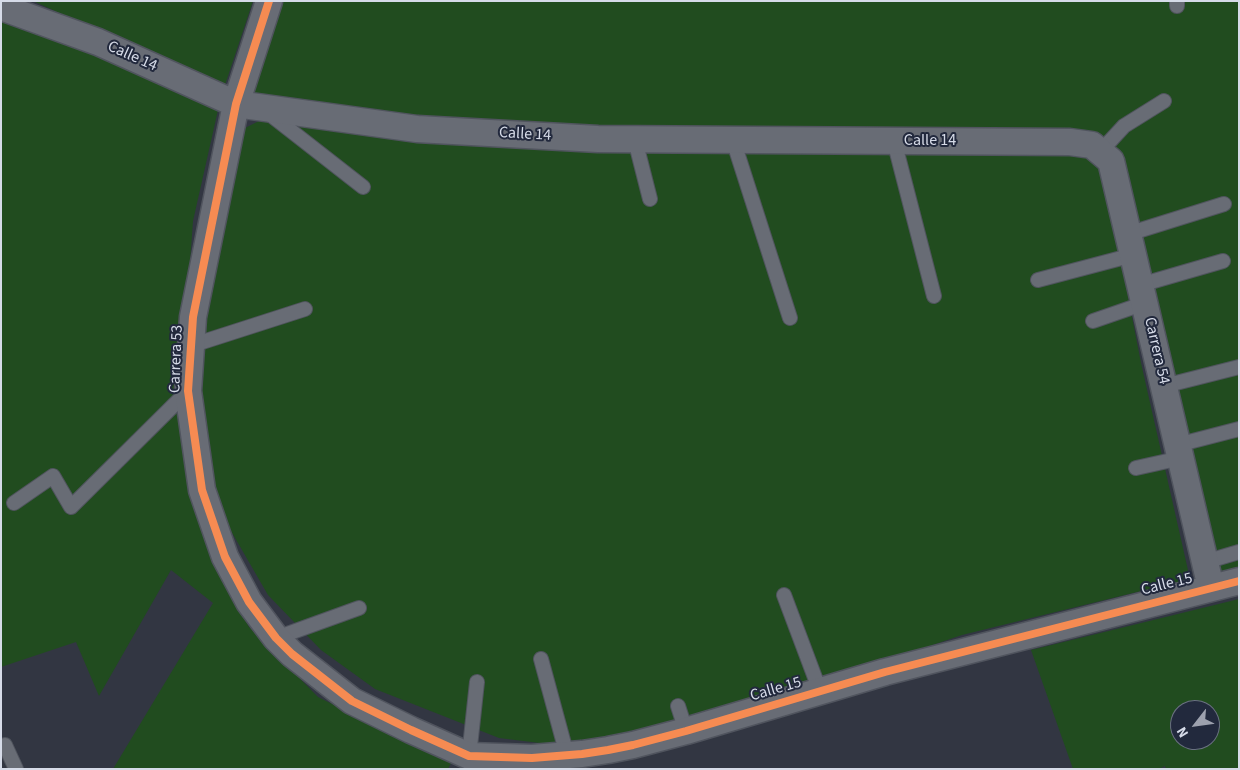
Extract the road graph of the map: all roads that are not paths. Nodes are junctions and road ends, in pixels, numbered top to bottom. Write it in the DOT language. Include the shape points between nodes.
graph roads {
  1 [pos="269,1"];
  2 [pos="1,7"];
  3 [pos="1164,101"];
  4 [pos="248,106"];
  5 [pos="635,140"];
  6 [pos="733,140"];
  7 [pos="894,141"];
  8 [pos="1100,152"];
  9 [pos="363,187"];
  10 [pos="650,199"];
  11 [pos="1224,204"];
  12 [pos="1131,244"];
  13 [pos="1222,261"];
  14 [pos="1038,280"];
  15 [pos="1142,294"];
  16 [pos="934,296"];
  17 [pos="305,309"];
  18 [pos="790,318"];
  19 [pos="1093,321"];
  20 [pos="190,346"];
  21 [pos="1239,367"];
  22 [pos="1164,386"];
  23 [pos="188,391"];
  24 [pos="1239,429"];
  25 [pos="1179,451"];
  26 [pos="1136,468"];
  27 [pos="14,503"];
  28 [pos="1239,552"];
  29 [pos="1205,562"];
  30 [pos="1239,581"];
  31 [pos="1211,588"];
  32 [pos="784,595"];
  33 [pos="359,608"];
  34 [pos="276,638"];
  35 [pos="541,658"];
  36 [pos="477,682"];
  37 [pos="820,691"];
  38 [pos="352,701"];
  39 [pos="678,706"];
  40 [pos="686,731"];
  41 [pos="5,745"];
  42 [pos="465,762"];
  43 [pos="570,762"];
  44 [pos="16,769"];
  1 -- 4 [label="street, Carrera 53"];
  2 -- 4 [label="street, Calle 14" via="98,42"];
  3 -- 8 [label="lane" via="1124,126"];
  4 -- 5 [label="street, Calle 14" via="417,129"];
  4 -- 9 [label="lane"];
  4 -- 20 [label="street, Carrera 53" via="192,317"];
  5 -- 6 [label="street, Calle 14"];
  5 -- 10 [label="lane"];
  6 -- 7 [label="street, Calle 14"];
  6 -- 18 [label="lane"];
  7 -- 8 [label="street, Calle 14" via="1070,142 1092,145"];
  7 -- 16 [label="lane"];
  8 -- 12 [label="street, Carrera 54" via="1111,161"];
  11 -- 12 [label="lane"];
  12 -- 14 [label="lane"];
  12 -- 15 [label="street, Carrera 54"];
  13 -- 15 [label="lane"];
  15 -- 19 [label="lane"];
  15 -- 22 [label="street, Carrera 54"];
  17 -- 20 [label="lane"];
  20 -- 23 [label="street, Carrera 53"];
  21 -- 22 [label="lane"];
  22 -- 25 [label="street, Carrera 54"];
  23 -- 27 [label="lane" via="71,507 53,476"];
  23 -- 34 [label="street, Carrera 53" via="202,490 225,557 249,602"];
  24 -- 25 [label="lane"];
  25 -- 26 [label="lane"];
  25 -- 29 [label="street, Carrera 54"];
  28 -- 29 [label="lane"];
  29 -- 31 [label="street, Carrera 54"];
  30 -- 31 [label="street, Calle 15"];
  31 -- 37 [label="street, Calle 15"];
  32 -- 37 [label="lane"];
  33 -- 34 [label="lane"];
  34 -- 38 [label="street, Carrera 53"];
  35 -- 43 [label="lane"];
  36 -- 42 [label="lane"];
  37 -- 40 [label="street, Calle 15"];
  38 -- 42 [label="street, Calle 15" via="411,730"];
  39 -- 40 [label="lane"];
  40 -- 43 [label="street, Calle 15"];
  41 -- 44 [label="lane"];
  42 -- 43 [label="street, Calle 15" via="532,758"];
}
